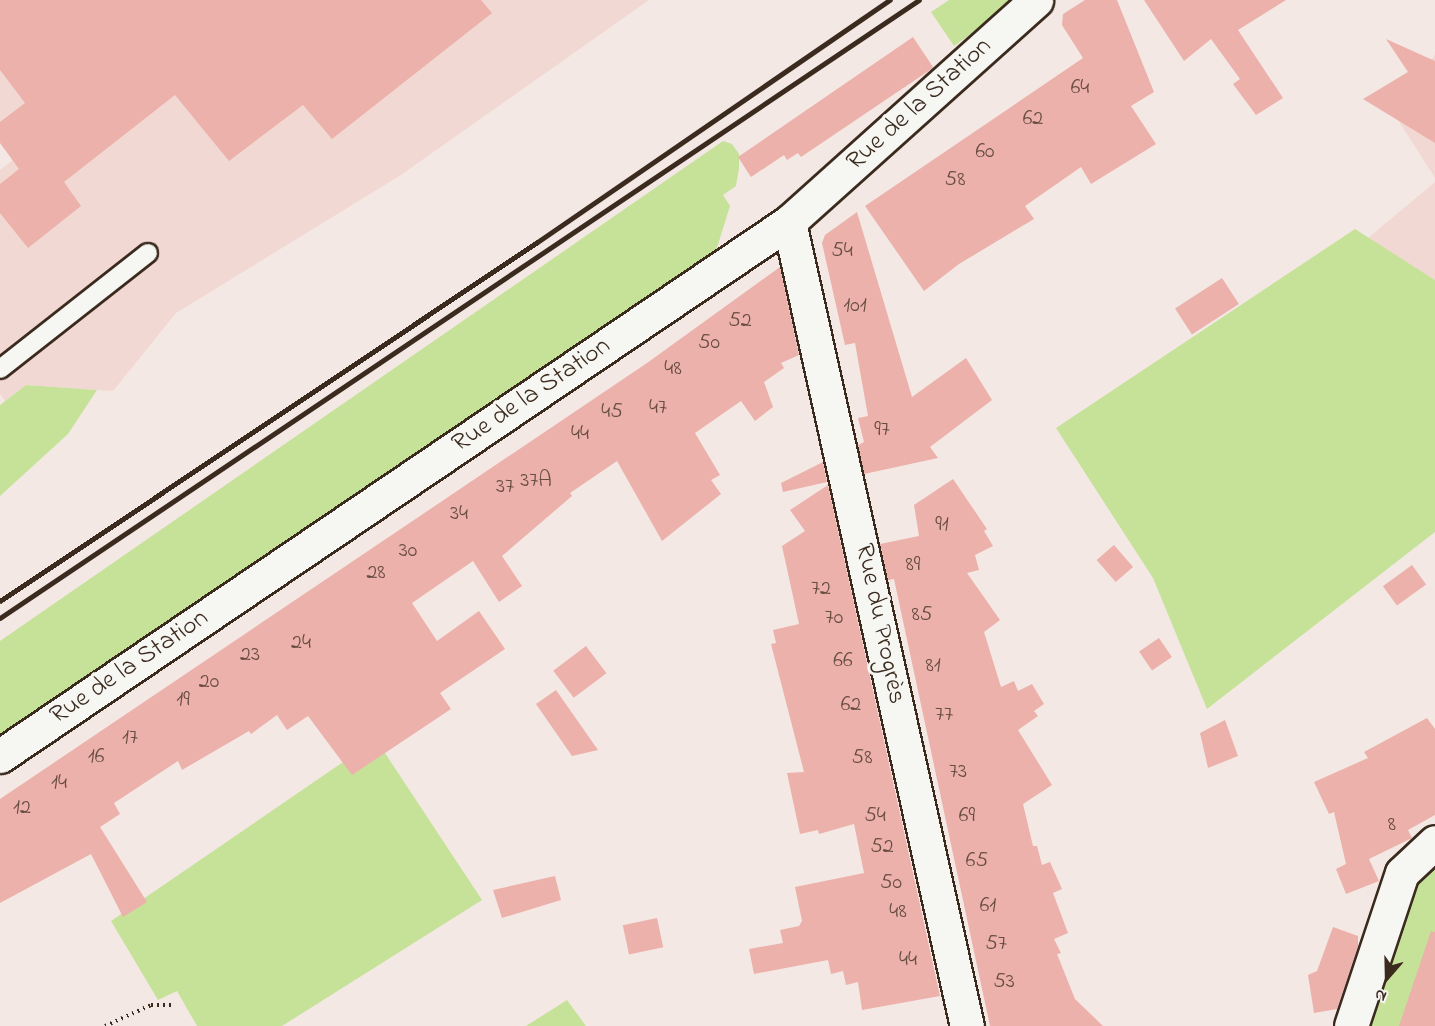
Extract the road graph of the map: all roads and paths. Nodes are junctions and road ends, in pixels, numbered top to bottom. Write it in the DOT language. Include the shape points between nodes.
graph roads {
  1 [pos="1036,0"];
  2 [pos="789,222"];
  3 [pos="148,253"];
  4 [pos="0,369"];
  5 [pos="0,756"];
  6 [pos="1435,842"];
  7 [pos="171,1005"];
  8 [pos="105,1026"];
  9 [pos="967,1026"];
  10 [pos="1350,1026"];
  1 -- 2 [label="street, Rue de la Station"];
  2 -- 5 [label="street, Rue de la Station"];
  2 -- 9 [label="street, Rue du Progrès"];
  3 -- 4 [label="lane"];
  6 -- 10 [label="street" via="1402,873"];
  7 -- 8 [label="path" via="151,1005"];
}
